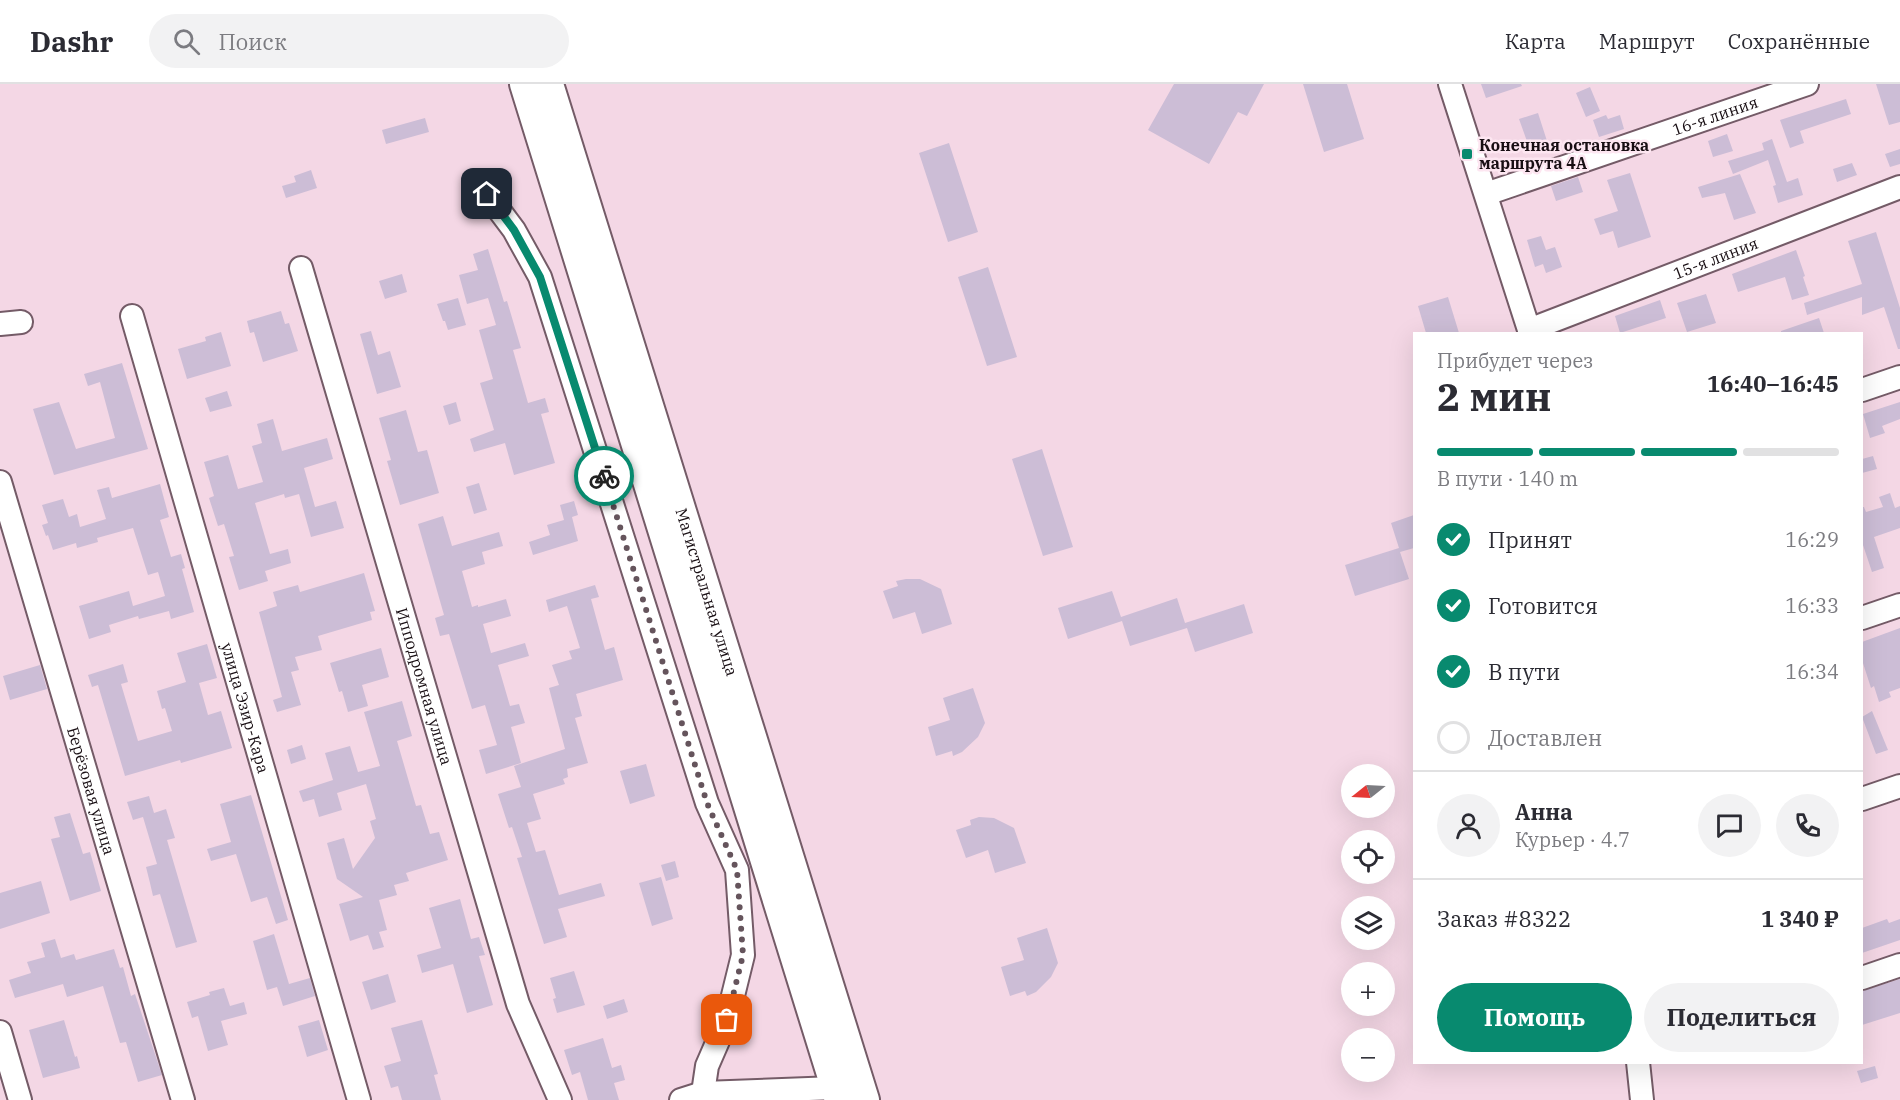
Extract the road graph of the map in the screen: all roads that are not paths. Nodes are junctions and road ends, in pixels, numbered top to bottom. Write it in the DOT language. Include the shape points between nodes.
graph roads {
  1 [pos="524,84"];
  2 [pos="549,84"];
  3 [pos="1450,84"];
  4 [pos="1807,84"];
  5 [pos="1900,187"];
  6 [pos="487,194"];
  7 [pos="1486,194"];
  8 [pos="301,267"];
  9 [pos="132,316"];
  10 [pos="1530,331"];
  11 [pos="1900,377"];
  12 [pos="1863,390"];
  13 [pos="0,482"];
  14 [pos="1900,604"];
  15 [pos="1863,618"];
  16 [pos="1900,786"];
  17 [pos="1863,799"];
  18 [pos="1900,965"];
  19 [pos="1863,978"];
  20 [pos="0,1032"];
  21 [pos="1638,1064"];
  22 [pos="850,1092"];
  23 [pos="692,1097"];
  24 [pos="20,1100"];
  25 [pos="183,1100"];
  26 [pos="359,1100"];
  27 [pos="560,1100"];
  28 [pos="1642,1100"];
  1 -- 22 [label="main road, Магистральная улица"];
  2 -- 22 [label="main road, Магистральная улица"];
  3 -- 7 [label="street"];
  4 -- 7 [label="street, 16-я линия"];
  5 -- 10 [label="street, 15-я линия"];
  6 -- 23 [label="street" via="514,230 540,277 707,803 737,870 743,955 727,1020"];
  7 -- 10 [label="street"];
  8 -- 27 [label="street, Ипподромная улица" via="518,1004"];
  9 -- 26 [label="street, улица Эзир-Кара"];
  11 -- 12 [label="street"];
  13 -- 25 [label="street, Берёзовая улица"];
  14 -- 15 [label="street"];
  16 -- 17 [label="street"];
  18 -- 19 [label="street"];
  20 -- 24 [label="street"];
  21 -- 28 [label="street"];
  22 -- 23 [label="street"];
}
